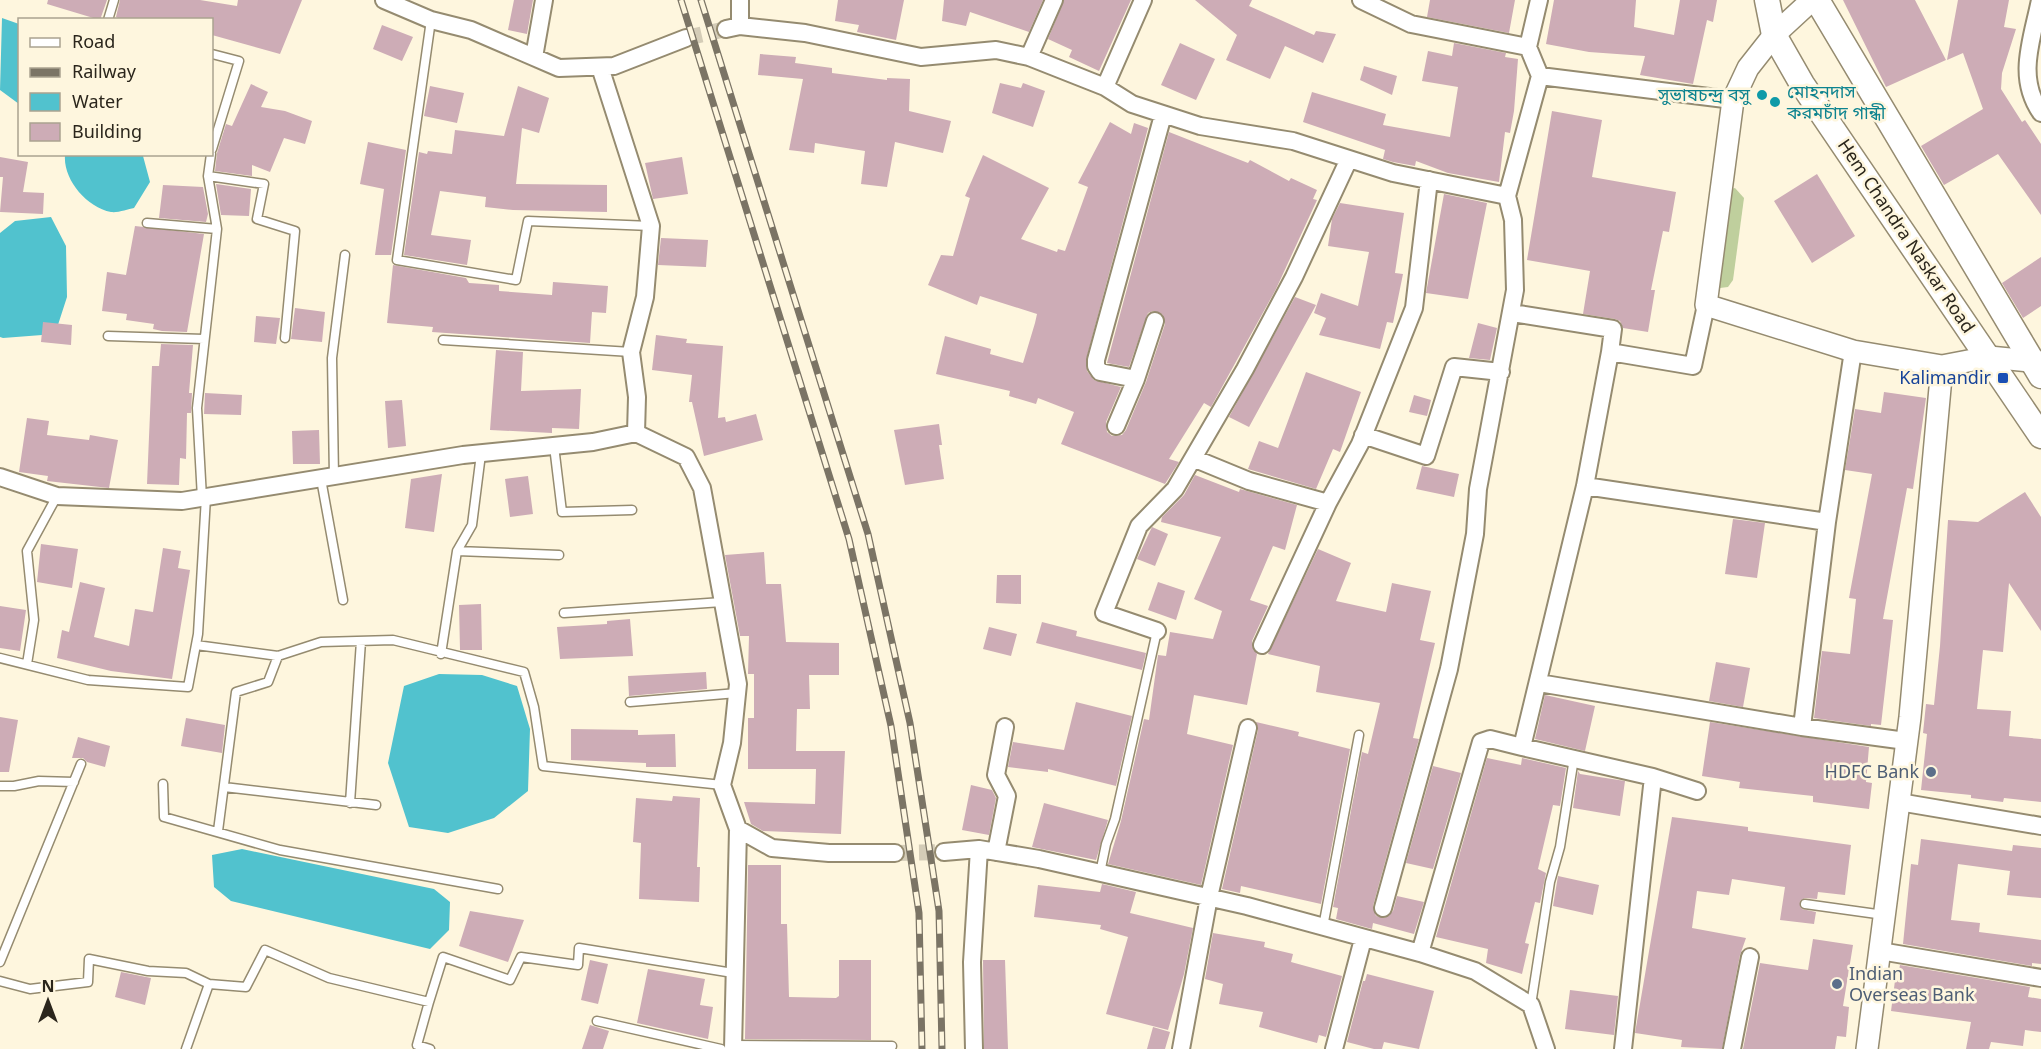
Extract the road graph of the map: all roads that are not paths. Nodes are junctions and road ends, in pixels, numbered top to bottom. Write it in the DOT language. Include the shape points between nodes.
graph roads {
  1 [pos="114,0"];
  2 [pos="384,0"];
  3 [pos="544,0"];
  4 [pos="740,0"];
  5 [pos="1054,0"];
  6 [pos="1143,0"];
  7 [pos="1361,0"];
  8 [pos="1539,0"];
  9 [pos="1767,0"];
  10 [pos="1812,0"];
  11 [pos="1817,0"];
  12 [pos="2040,0"];
  13 [pos="109,18"];
  14 [pos="431,20"];
  15 [pos="1774,35"];
  16 [pos="686,38"];
  17 [pos="1528,47"];
  18 [pos="213,54"];
  19 [pos="534,57"];
  20 [pos="1029,57"];
  21 [pos="600,67"];
  22 [pos="1540,76"];
  23 [pos="1105,87"];
  24 [pos="1733,100"];
  25 [pos="2041,113"];
  26 [pos="1163,115"];
  27 [pos="213,146"];
  28 [pos="211,156"];
  29 [pos="1349,159"];
  30 [pos="208,176"];
  31 [pos="1429,180"];
  32 [pos="1507,196"];
  33 [pos="147,223"];
  34 [pos="651,226"];
  35 [pos="217,230"];
  36 [pos="345,255"];
  37 [pos="1706,305"];
  38 [pos="1512,313"];
  39 [pos="1155,321"];
  40 [pos="108,336"];
  41 [pos="285,338"];
  42 [pos="204,339"];
  43 [pos="443,340"];
  44 [pos="1853,351"];
  45 [pos="631,352"];
  46 [pos="1610,352"];
  47 [pos="1989,357"];
  48 [pos="1942,366"];
  49 [pos="2038,366"];
  50 [pos="1501,372"];
  51 [pos="1136,379"];
  52 [pos="1116,426"];
  53 [pos="636,433"];
  54 [pos="1363,435"];
  55 [pos="2041,436"];
  56 [pos="554,446"];
  57 [pos="481,454"];
  58 [pos="1193,458"];
  59 [pos="0,477"];
  60 [pos="328,478"];
  61 [pos="1585,486"];
  62 [pos="57,496"];
  63 [pos="204,498"];
  64 [pos="1328,503"];
  65 [pos="632,510"];
  66 [pos="1827,522"];
  67 [pos="457,551"];
  68 [pos="559,555"];
  69 [pos="342,600"];
  70 [pos="722,602"];
  71 [pos="564,613"];
  72 [pos="1157,631"];
  73 [pos="361,642"];
  74 [pos="196,645"];
  75 [pos="1262,645"];
  76 [pos="441,654"];
  77 [pos="278,656"];
  78 [pos="0,658"];
  79 [pos="27,664"];
  80 [pos="1539,683"];
  81 [pos="738,693"];
  82 [pos="630,702"];
  83 [pos="1802,727"];
  84 [pos="1005,728"];
  85 [pos="1248,728"];
  86 [pos="1359,735"];
  87 [pos="1906,741"];
  88 [pos="1522,747"];
  89 [pos="1574,758"];
  90 [pos="81,765"];
  91 [pos="1653,777"];
  92 [pos="74,782"];
  93 [pos="164,784"];
  94 [pos="722,785"];
  95 [pos="0,786"];
  96 [pos="224,787"];
  97 [pos="1697,791"];
  98 [pos="350,802"];
  99 [pos="1899,802"];
  100 [pos="376,805"];
  101 [pos="2041,826"];
  102 [pos="738,829"];
  103 [pos="218,831"];
  104 [pos="979,849"];
  105 [pos="944,852"];
  106 [pos="996,852"];
  107 [pos="895,853"];
  108 [pos="1100,873"];
  109 [pos="498,889"];
  110 [pos="1209,897"];
  111 [pos="1805,904"];
  112 [pos="1383,908"];
  113 [pos="1884,915"];
  114 [pos="1323,928"];
  115 [pos="1363,939"];
  116 [pos="1880,951"];
  117 [pos="1420,953"];
  118 [pos="1750,957"];
  119 [pos="0,962"];
  120 [pos="733,973"];
  121 [pos="2041,978"];
  122 [pos="0,981"];
  123 [pos="209,984"];
  124 [pos="429,1002"];
  125 [pos="1531,1005"];
  126 [pos="597,1021"];
  127 [pos="892,1046"];
  128 [pos="729,1048"];
  129 [pos="186,1049"];
  130 [pos="430,1049"];
  131 [pos="974,1049"];
  132 [pos="1181,1049"];
  133 [pos="1334,1049"];
  134 [pos="1546,1049"];
  135 [pos="1623,1049"];
  136 [pos="1732,1049"];
  137 [pos="1867,1049"];
  1 -- 13 [label="lane"];
  2 -- 14 [label="street"];
  3 -- 19 [label="street"];
  4 -- 20 [label="street" via="733,28 805,33 921,57 996,50"];
  5 -- 20 [label="street"];
  6 -- 23 [label="street"];
  7 -- 17 [label="street" via="1411,24"];
  8 -- 17 [label="street"];
  9 -- 15 [label="main road, Hem Chandra Naskar Road"];
  10 -- 15 [label="street"];
  11 -- 49 [label="main road, Hem Chandra Naskar Road"];
  12 -- 25 [label="street" via="2026,74 2031,96"];
  14 -- 19 [label="street" via="471,30"];
  14 -- 34 [label="lane" via="398,260 516,280 528,221"];
  15 -- 24 [label="street" via="1748,68"];
  15 -- 47 [label="main road, Hem Chandra Naskar Road" via="1802,84"];
  16 -- 21 [label="street" via="614,66"];
  17 -- 22 [label="street"];
  18 -- 27 [label="lane" via="239,61"];
  19 -- 21 [label="street" via="559,68"];
  20 -- 23 [label="street"];
  21 -- 34 [label="street"];
  22 -- 24 [label="street"];
  22 -- 32 [label="street"];
  23 -- 26 [label="street" via="1132,104"];
  24 -- 37 [label="street"];
  26 -- 29 [label="street" via="1200,126 1293,141"];
  26 -- 51 [label="street" via="1096,360 1100,372"];
  28 -- 30 [label="lane"];
  29 -- 31 [label="street"];
  29 -- 58 [label="street" via="1294,277"];
  30 -- 35 [label="lane"];
  30 -- 41 [label="lane" via="264,184 257,219 295,231"];
  31 -- 32 [label="street"];
  31 -- 54 [label="street" via="1414,308"];
  32 -- 38 [label="street" via="1513,220"];
  33 -- 35 [label="lane"];
  34 -- 45 [label="street" via="645,297"];
  35 -- 42 [label="lane"];
  36 -- 60 [label="lane" via="332,358"];
  37 -- 44 [label="street"];
  37 -- 46 [label="street" via="1693,366"];
  38 -- 46 [label="street" via="1612,329"];
  38 -- 50 [label="street"];
  39 -- 51 [label="street"];
  40 -- 42 [label="lane"];
  42 -- 63 [label="lane" via="197,408"];
  43 -- 45 [label="lane"];
  44 -- 48 [label="street"];
  44 -- 66 [label="street"];
  45 -- 53 [label="street" via="638,397"];
  46 -- 61 [label="street"];
  47 -- 48 [label="street"];
  47 -- 49 [label="street"];
  47 -- 55 [label="main road, Hem Chandra Naskar Road"];
  48 -- 87 [label="street"];
  50 -- 54 [label="street" via="1454,367 1426,456"];
  50 -- 112 [label="street" via="1449,669"];
  51 -- 52 [label="street"];
  53 -- 56 [label="street"];
  53 -- 70 [label="street" via="686,457 702,488"];
  54 -- 64 [label="street"];
  56 -- 57 [label="street"];
  56 -- 65 [label="lane" via="562,512"];
  57 -- 60 [label="street"];
  57 -- 67 [label="lane" via="472,525"];
  58 -- 64 [label="street" via="1249,481"];
  58 -- 72 [label="street" via="1175,489 1139,526 1104,613"];
  59 -- 62 [label="street"];
  60 -- 63 [label="street"];
  60 -- 69 [label="lane"];
  61 -- 66 [label="street"];
  61 -- 80 [label="street"];
  62 -- 63 [label="street" via="182,501"];
  62 -- 79 [label="lane" via="27,550 34,620"];
  63 -- 74 [label="lane"];
  64 -- 75 [label="street"];
  66 -- 83 [label="street"];
  67 -- 68 [label="lane"];
  67 -- 76 [label="lane"];
  70 -- 71 [label="lane"];
  70 -- 81 [label="street"];
  72 -- 108 [label="lane"];
  73 -- 76 [label="lane" via="393,640"];
  73 -- 77 [label="lane" via="321,642"];
  73 -- 98 [label="lane"];
  74 -- 77 [label="lane"];
  74 -- 79 [label="lane" via="188,687 88,680"];
  76 -- 94 [label="lane" via="524,672 543,766"];
  77 -- 96 [label="lane" via="268,682 236,692"];
  78 -- 79 [label="lane"];
  80 -- 83 [label="street"];
  80 -- 88 [label="street"];
  81 -- 82 [label="lane"];
  81 -- 94 [label="street"];
  83 -- 87 [label="street"];
  84 -- 106 [label="street" via="996,775 1007,796"];
  85 -- 110 [label="street"];
  86 -- 114 [label="lane"];
  87 -- 99 [label="street"];
  88 -- 89 [label="street"];
  88 -- 117 [label="street" via="1490,739 1481,742"];
  89 -- 91 [label="street"];
  89 -- 125 [label="lane"];
  90 -- 92 [label="lane"];
  91 -- 97 [label="street"];
  91 -- 135 [label="street"];
  92 -- 95 [label="lane"];
  92 -- 119 [label="lane"];
  93 -- 103 [label="lane" via="164,817"];
  94 -- 102 [label="street"];
  96 -- 98 [label="lane"];
  96 -- 103 [label="lane"];
  98 -- 100 [label="lane"];
  99 -- 101 [label="street"];
  99 -- 113 [label="street"];
  102 -- 107 [label="street" via="772,848"];
  102 -- 120 [label="street"];
  103 -- 109 [label="lane" via="280,850"];
  104 -- 105 [label="street"];
  104 -- 106 [label="street"];
  104 -- 131 [label="street" via="972,962"];
  106 -- 108 [label="street"];
  108 -- 110 [label="street"];
  110 -- 114 [label="street"];
  110 -- 132 [label="street"];
  111 -- 113 [label="lane"];
  113 -- 116 [label="street"];
  114 -- 115 [label="street"];
  115 -- 117 [label="street"];
  115 -- 133 [label="street"];
  116 -- 121 [label="street"];
  116 -- 137 [label="street"];
  117 -- 125 [label="street" via="1475,971"];
  118 -- 136 [label="street"];
  120 -- 124 [label="lane" via="579,948 578,965 521,957 510,980 443,957"];
  120 -- 128 [label="street"];
  122 -- 123 [label="lane" via="30,989 88,982 90,959 148,971 186,973"];
  123 -- 124 [label="lane" via="246,987 265,950 329,978"];
  123 -- 129 [label="lane"];
  124 -- 130 [label="lane" via="417,1045"];
  125 -- 134 [label="street"];
  126 -- 128 [label="lane"];
  127 -- 128 [label="lane"];
}
